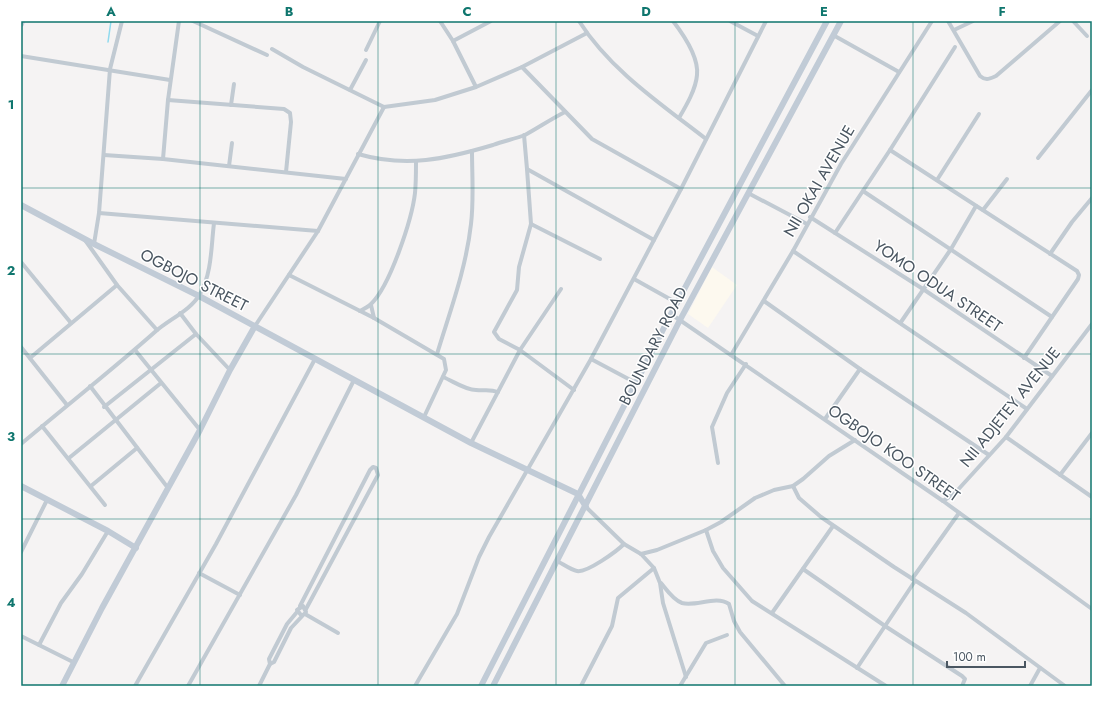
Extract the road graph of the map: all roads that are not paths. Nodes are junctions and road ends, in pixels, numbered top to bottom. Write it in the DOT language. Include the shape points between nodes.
graph roads {
  1 [pos="22,21"];
  2 [pos="122,21"];
  3 [pos="179,21"];
  4 [pos="193,21"];
  5 [pos="380,21"];
  6 [pos="440,21"];
  7 [pos="491,21"];
  8 [pos="579,21"];
  9 [pos="673,21"];
  10 [pos="730,21"];
  11 [pos="766,21"];
  12 [pos="827,21"];
  13 [pos="841,21"];
  14 [pos="932,21"];
  15 [pos="948,21"];
  16 [pos="972,21"];
  17 [pos="1060,21"];
  18 [pos="1073,21"];
  19 [pos="21,24"];
  20 [pos="954,30"];
  21 [pos="587,33"];
  22 [pos="758,36"];
  23 [pos="833,36"];
  24 [pos="1088,36"];
  25 [pos="453,41"];
  26 [pos="954,47"];
  27 [pos="272,49"];
  28 [pos="366,50"];
  29 [pos="267,55"];
  30 [pos="21,56"];
  31 [pos="366,60"];
  32 [pos="522,67"];
  33 [pos="110,69"];
  34 [pos="899,72"];
  35 [pos="170,80"];
  36 [pos="234,84"];
  37 [pos="476,87"];
  38 [pos="350,90"];
  39 [pos="1092,90"];
  40 [pos="168,100"];
  41 [pos="230,105"];
  42 [pos="384,107"];
  43 [pos="565,112"];
  44 [pos="978,114"];
  45 [pos="679,118"];
  46 [pos="524,135"];
  47 [pos="706,139"];
  48 [pos="232,143"];
  49 [pos="890,150"];
  50 [pos="472,151"];
  51 [pos="358,154"];
  52 [pos="104,155"];
  53 [pos="1038,158"];
  54 [pos="164,159"];
  55 [pos="416,162"];
  56 [pos="229,166"];
  57 [pos="527,169"];
  58 [pos="286,172"];
  59 [pos="346,179"];
  60 [pos="1007,179"];
  61 [pos="937,180"];
  62 [pos="681,189"];
  63 [pos="863,191"];
  64 [pos="748,193"];
  65 [pos="1092,198"];
  66 [pos="21,205"];
  67 [pos="976,206"];
  68 [pos="983,210"];
  69 [pos="99,213"];
  70 [pos="810,217"];
  71 [pos="214,223"];
  72 [pos="531,224"];
  73 [pos="807,224"];
  74 [pos="318,231"];
  75 [pos="835,233"];
  76 [pos="84,238"];
  77 [pos="654,240"];
  78 [pos="94,244"];
  79 [pos="951,248"];
  80 [pos="793,251"];
  81 [pos="1050,254"];
  82 [pos="600,259"];
  83 [pos="21,262"];
  84 [pos="289,275"];
  85 [pos="634,279"];
  86 [pos="116,285"];
  87 [pos="561,289"];
  88 [pos="923,289"];
  89 [pos="199,296"];
  90 [pos="764,300"];
  91 [pos="677,303"];
  92 [pos="370,305"];
  93 [pos="360,311"];
  94 [pos="180,313"];
  95 [pos="671,314"];
  96 [pos="1052,317"];
  97 [pos="374,318"];
  98 [pos="680,320"];
  99 [pos="901,322"];
  100 [pos="71,323"];
  101 [pos="1092,324"];
  102 [pos="255,326"];
  103 [pos="157,330"];
  104 [pos="196,334"];
  105 [pos="21,347"];
  106 [pos="135,350"];
  107 [pos="520,350"];
  108 [pos="437,354"];
  109 [pos="731,355"];
  110 [pos="30,358"];
  111 [pos="1024,358"];
  112 [pos="315,359"];
  113 [pos="591,359"];
  114 [pos="746,364"];
  115 [pos="860,369"];
  116 [pos="230,370"];
  117 [pos="151,371"];
  118 [pos="443,376"];
  119 [pos="1052,376"];
  120 [pos="354,380"];
  121 [pos="162,383"];
  122 [pos="636,383"];
  123 [pos="90,386"];
  124 [pos="574,390"];
  125 [pos="498,392"];
  126 [pos="67,405"];
  127 [pos="104,406"];
  128 [pos="1027,409"];
  129 [pos="424,417"];
  130 [pos="825,419"];
  131 [pos="115,420"];
  132 [pos="42,426"];
  133 [pos="200,430"];
  134 [pos="1092,433"];
  135 [pos="1006,437"];
  136 [pos="855,440"];
  137 [pos="471,443"];
  138 [pos="21,444"];
  139 [pos="137,448"];
  140 [pos="989,455"];
  141 [pos="70,458"];
  142 [pos="718,463"];
  143 [pos="528,469"];
  144 [pos="1060,475"];
  145 [pos="21,486"];
  146 [pos="91,486"];
  147 [pos="793,486"];
  148 [pos="168,488"];
  149 [pos="578,494"];
  150 [pos="1092,497"];
  151 [pos="48,500"];
  152 [pos="943,501"];
  153 [pos="106,505"];
  154 [pos="586,507"];
  155 [pos="959,513"];
  156 [pos="833,526"];
  157 [pos="706,530"];
  158 [pos="108,531"];
  159 [pos="624,544"];
  160 [pos="136,548"];
  161 [pos="21,552"];
  162 [pos="641,554"];
  163 [pos="557,561"];
  164 [pos="654,568"];
  165 [pos="803,569"];
  166 [pos="199,573"];
  167 [pos="914,580"];
  168 [pos="660,583"];
  169 [pos="240,595"];
  170 [pos="300,606"];
  171 [pos="1092,609"];
  172 [pos="297,612"];
  173 [pos="304,613"];
  174 [pos="772,613"];
  175 [pos="885,626"];
  176 [pos="338,633"];
  177 [pos="726,635"];
  178 [pos="21,636"];
  179 [pos="40,645"];
  180 [pos="73,662"];
  181 [pos="270,664"];
  182 [pos="857,668"];
  183 [pos="1040,668"];
  184 [pos="686,677"];
  185 [pos="62,686"];
  186 [pos="135,686"];
  187 [pos="188,686"];
  188 [pos="259,686"];
  189 [pos="415,686"];
  190 [pos="481,686"];
  191 [pos="493,686"];
  192 [pos="581,686"];
  193 [pos="680,686"];
  194 [pos="786,686"];
  195 [pos="886,686"];
  196 [pos="962,686"];
  197 [pos="1030,686"];
  198 [pos="1065,686"];
  1 -- 19 [label="main road"];
  2 -- 33 [label="street"];
  3 -- 35 [label="street"];
  4 -- 29 [label="street"];
  5 -- 28 [label="street"];
  6 -- 25 [label="street"];
  7 -- 25 [label="street"];
  8 -- 21 [label="street"];
  9 -- 45 [label="street" via="693,55 697,72 693,90"];
  10 -- 22 [label="street"];
  11 -- 22 [label="street"];
  12 -- 91 [label="main road, BOUNDARY ROAD"];
  13 -- 23 [label="main road, BOUNDARY ROAD"];
  14 -- 34 [label="street, NII OKAI AVENUE"];
  15 -- 20 [label="street"];
  16 -- 20 [label="street"];
  17 -- 20 [label="street" via="996,76 989,79 980,76"];
  18 -- 24 [label="street"];
  21 -- 32 [label="street"];
  21 -- 45 [label="street" via="645,94"];
  22 -- 47 [label="street"];
  23 -- 34 [label="street"];
  23 -- 64 [label="main road, BOUNDARY ROAD"];
  25 -- 37 [label="street"];
  26 -- 49 [label="street"];
  27 -- 38 [label="street"];
  30 -- 33 [label="street"];
  31 -- 38 [label="street"];
  32 -- 37 [label="street"];
  32 -- 43 [label="street"];
  33 -- 35 [label="street"];
  33 -- 52 [label="street"];
  34 -- 70 [label="street, NII OKAI AVENUE" via="840,164"];
  35 -- 40 [label="street"];
  36 -- 41 [label="street"];
  37 -- 42 [label="street" via="435,100"];
  38 -- 42 [label="street"];
  39 -- 53 [label="street"];
  40 -- 41 [label="street"];
  40 -- 54 [label="street"];
  41 -- 58 [label="street" via="284,109 290,113"];
  42 -- 51 [label="street"];
  43 -- 46 [label="street"];
  43 -- 62 [label="street" via="592,139"];
  44 -- 61 [label="street"];
  45 -- 47 [label="street"];
  46 -- 50 [label="street"];
  46 -- 57 [label="street"];
  47 -- 62 [label="street"];
  48 -- 56 [label="street"];
  49 -- 61 [label="street"];
  49 -- 63 [label="street"];
  50 -- 55 [label="street"];
  50 -- 108 [label="street" via="473,199 468,246"];
  51 -- 55 [label="street"];
  51 -- 59 [label="street"];
  52 -- 54 [label="street"];
  52 -- 69 [label="street"];
  54 -- 56 [label="street"];
  55 -- 92 [label="street" via="415,194 410,218 392,266 377,297"];
  56 -- 58 [label="street"];
  57 -- 72 [label="street"];
  57 -- 77 [label="street"];
  58 -- 59 [label="street"];
  59 -- 74 [label="street"];
  60 -- 68 [label="street"];
  61 -- 67 [label="street"];
  62 -- 77 [label="street"];
  63 -- 75 [label="street"];
  63 -- 79 [label="street"];
  64 -- 73 [label="street"];
  64 -- 98 [label="main road, BOUNDARY ROAD"];
  65 -- 81 [label="street"];
  66 -- 76 [label="main road, OGBOJO STREET"];
  67 -- 68 [label="street"];
  67 -- 79 [label="street"];
  68 -- 81 [label="street"];
  69 -- 71 [label="street"];
  69 -- 78 [label="street"];
  70 -- 73 [label="street, NII OKAI AVENUE"];
  70 -- 75 [label="street, YOMO ODUA STREET"];
  71 -- 74 [label="street"];
  71 -- 89 [label="street" via="208,279"];
  72 -- 82 [label="street"];
  72 -- 107 [label="street" via="519,267 516,290 494,332 501,341"];
  73 -- 80 [label="street, NII OKAI AVENUE"];
  74 -- 84 [label="street"];
  75 -- 88 [label="street, YOMO ODUA STREET"];
  76 -- 78 [label="main road, OGBOJO STREET"];
  76 -- 86 [label="street"];
  77 -- 85 [label="street"];
  78 -- 89 [label="main road, OGBOJO STREET"];
  79 -- 88 [label="street"];
  79 -- 96 [label="street"];
  80 -- 90 [label="street, NII OKAI AVENUE"];
  80 -- 99 [label="street"];
  81 -- 96 [label="street" via="1077,271 1079,275"];
  83 -- 100 [label="street"];
  84 -- 93 [label="street"];
  84 -- 102 [label="street"];
  85 -- 91 [label="street"];
  85 -- 113 [label="street"];
  86 -- 100 [label="street"];
  86 -- 103 [label="street"];
  87 -- 107 [label="street"];
  88 -- 99 [label="street"];
  88 -- 111 [label="street, YOMO ODUA STREET"];
  89 -- 94 [label="street"];
  89 -- 102 [label="main road, OGBOJO STREET"];
  90 -- 109 [label="street, NII OKAI AVENUE"];
  90 -- 115 [label="street"];
  91 -- 95 [label="main road, BOUNDARY ROAD"];
  92 -- 93 [label="street"];
  92 -- 97 [label="street"];
  93 -- 97 [label="street"];
  94 -- 103 [label="street"];
  94 -- 104 [label="street"];
  95 -- 98 [label="street, OGBOJO KOO STREET"];
  95 -- 122 [label="main road, BOUNDARY ROAD"];
  96 -- 111 [label="street"];
  97 -- 108 [label="street"];
  98 -- 109 [label="street, OGBOJO KOO STREET"];
  98 -- 154 [label="main road, BOUNDARY ROAD"];
  99 -- 128 [label="street"];
  100 -- 110 [label="street"];
  101 -- 119 [label="street, NII ADJETEY AVENUE"];
  102 -- 112 [label="main road, OGBOJO STREET"];
  102 -- 116 [label="main road"];
  103 -- 106 [label="street"];
  104 -- 116 [label="street"];
  104 -- 117 [label="street"];
  105 -- 110 [label="street"];
  106 -- 117 [label="street"];
  106 -- 123 [label="street"];
  107 -- 124 [label="street"];
  107 -- 125 [label="street"];
  108 -- 118 [label="street" via="446,364"];
  109 -- 114 [label="street, OGBOJO KOO STREET"];
  110 -- 126 [label="street"];
  111 -- 119 [label="street, YOMO ODUA STREET"];
  112 -- 120 [label="main road, OGBOJO STREET"];
  112 -- 166 [label="street"];
  113 -- 122 [label="street"];
  113 -- 124 [label="street"];
  114 -- 130 [label="street, OGBOJO KOO STREET"];
  114 -- 142 [label="street" via="727,393 712,427"];
  115 -- 130 [label="street"];
  115 -- 140 [label="street"];
  116 -- 133 [label="main road"];
  117 -- 121 [label="street"];
  117 -- 127 [label="street"];
  118 -- 125 [label="street" via="469,389 489,389"];
  118 -- 129 [label="street"];
  119 -- 128 [label="street, NII ADJETEY AVENUE"];
  120 -- 129 [label="main road, OGBOJO STREET"];
  120 -- 169 [label="street" via="296,495"];
  121 -- 131 [label="street"];
  121 -- 133 [label="street"];
  122 -- 149 [label="main road, BOUNDARY ROAD"];
  123 -- 126 [label="street"];
  123 -- 127 [label="street"];
  124 -- 143 [label="street"];
  125 -- 137 [label="street"];
  126 -- 132 [label="street"];
  127 -- 131 [label="street"];
  128 -- 135 [label="street, NII ADJETEY AVENUE"];
  129 -- 137 [label="main road, OGBOJO STREET"];
  130 -- 136 [label="street, OGBOJO KOO STREET"];
  131 -- 139 [label="street"];
  131 -- 141 [label="street"];
  132 -- 138 [label="street"];
  132 -- 141 [label="street"];
  133 -- 148 [label="main road"];
  134 -- 144 [label="street"];
  135 -- 140 [label="street, NII ADJETEY AVENUE"];
  135 -- 144 [label="street"];
  136 -- 147 [label="street" via="829,456"];
  136 -- 152 [label="street, OGBOJO KOO STREET"];
  137 -- 143 [label="main road, OGBOJO STREET"];
  139 -- 146 [label="street"];
  139 -- 148 [label="street"];
  140 -- 152 [label="street, NII ADJETEY AVENUE" via="955,493"];
  141 -- 146 [label="street"];
  143 -- 149 [label="main road, OGBOJO STREET"];
  143 -- 189 [label="street" via="479,557 457,614"];
  144 -- 150 [label="street"];
  145 -- 151 [label="main road"];
  146 -- 153 [label="street"];
  147 -- 156 [label="street" via="804,503"];
  147 -- 157 [label="street" via="774,490 756,498"];
  148 -- 160 [label="main road"];
  149 -- 154 [label="main road"];
  149 -- 190 [label="main road, BOUNDARY ROAD"];
  151 -- 158 [label="main road"];
  151 -- 161 [label="street"];
  152 -- 155 [label="street, OGBOJO KOO STREET"];
  154 -- 159 [label="street"];
  154 -- 163 [label="main road, BOUNDARY ROAD"];
  155 -- 167 [label="street"];
  155 -- 171 [label="street, OGBOJO KOO STREET"];
  156 -- 165 [label="street"];
  156 -- 167 [label="street"];
  157 -- 162 [label="street"];
  157 -- 174 [label="street" via="730,577 752,601"];
  158 -- 160 [label="main road"];
  158 -- 179 [label="street" via="61,603"];
  159 -- 162 [label="street"];
  159 -- 163 [label="street" via="583,570 577,571"];
  160 -- 180 [label="main road"];
  162 -- 164 [label="street"];
  163 -- 191 [label="main road, BOUNDARY ROAD"];
  164 -- 168 [label="street"];
  164 -- 192 [label="street" via="618,598 612,626"];
  165 -- 174 [label="street"];
  165 -- 175 [label="street"];
  166 -- 169 [label="street"];
  166 -- 186 [label="street"];
  167 -- 175 [label="street"];
  167 -- 183 [label="street" via="966,613"];
  168 -- 184 [label="street" via="663,603"];
  168 -- 194 [label="street" via="681,603 723,601 729,604 740,632"];
  169 -- 187 [label="street"];
  170 -- 172 [label="street"];
  170 -- 173 [label="street"];
  170 -- 173 [label="street" via="373,467 378,471 378,475"];
  172 -- 173 [label="street"];
  172 -- 181 [label="street" via="287,624 269,659"];
  173 -- 176 [label="street"];
  173 -- 181 [label="street" via="291,628 274,662"];
  174 -- 182 [label="street"];
  175 -- 182 [label="street"];
  175 -- 196 [label="street" via="962,676 965,679"];
  177 -- 184 [label="street" via="706,643"];
  178 -- 179 [label="street"];
  179 -- 180 [label="street"];
  180 -- 185 [label="main road"];
  181 -- 188 [label="street"];
  182 -- 195 [label="street"];
  183 -- 197 [label="street"];
  183 -- 198 [label="street"];
  184 -- 193 [label="street"];
}
